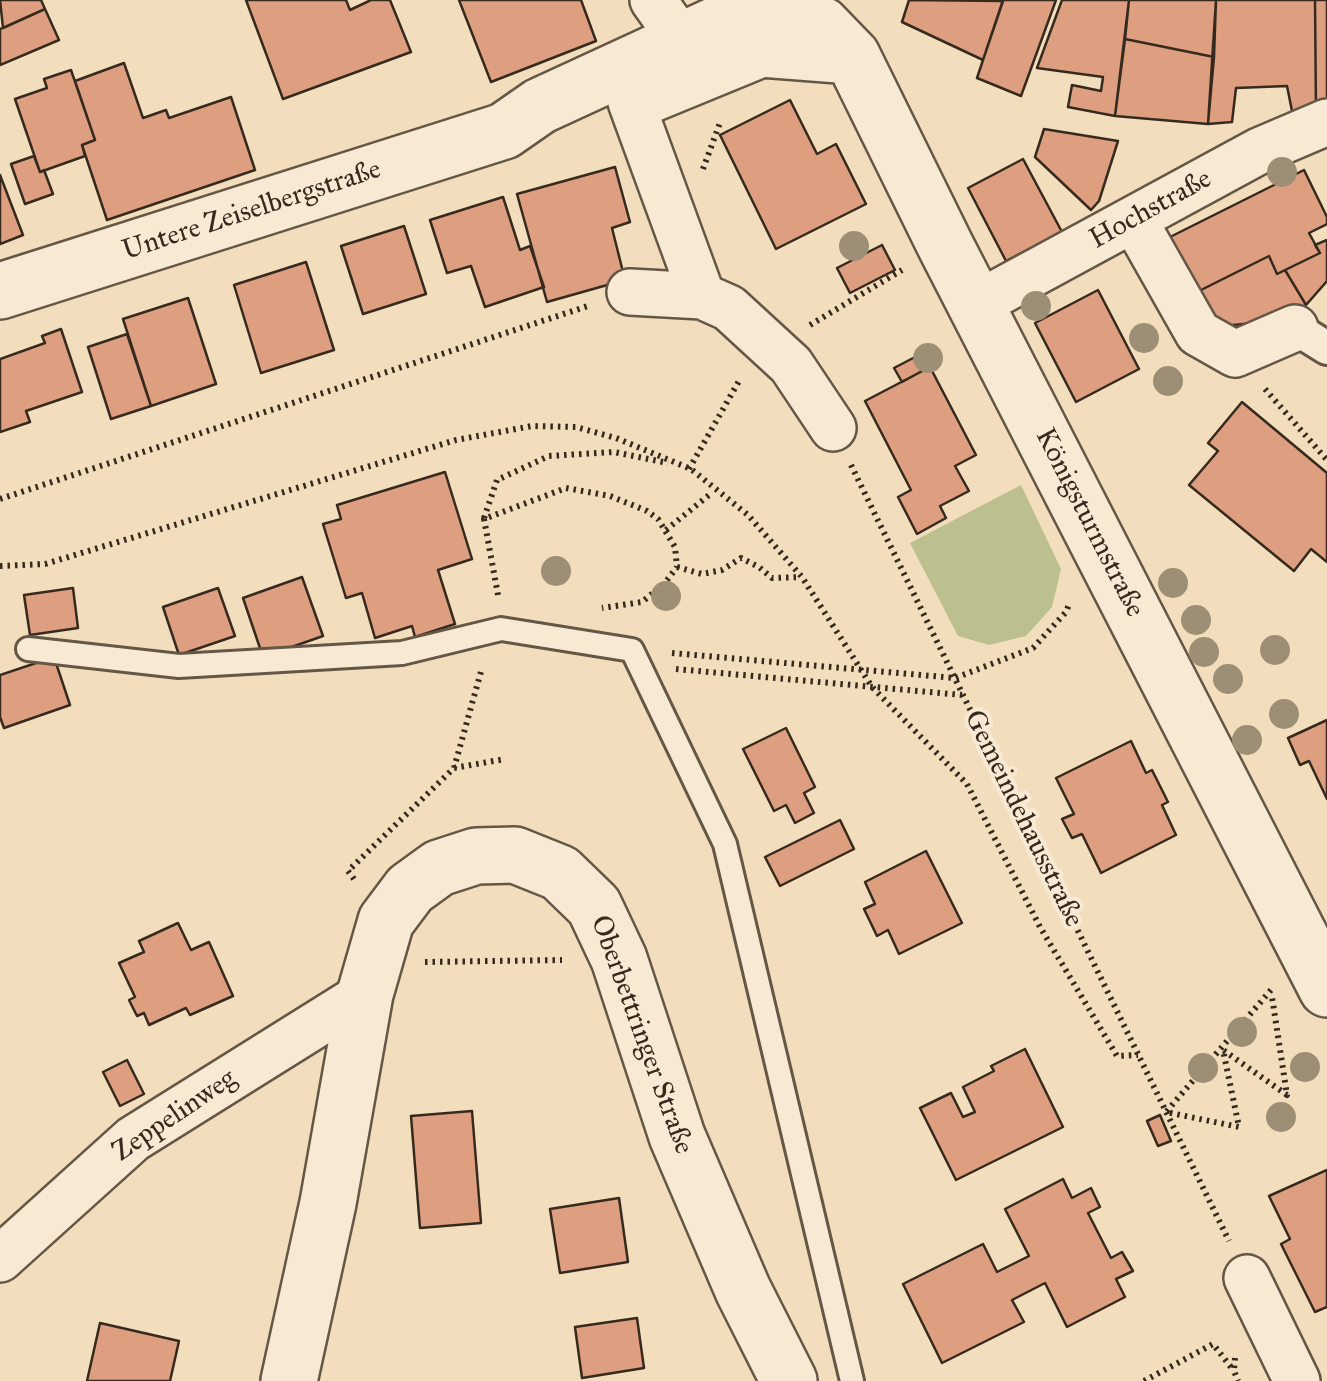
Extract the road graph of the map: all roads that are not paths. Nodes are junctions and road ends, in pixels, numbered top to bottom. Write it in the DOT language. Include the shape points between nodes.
graph roads {
  1 [pos="848,0"];
  2 [pos="743,9"];
  3 [pos="668,20"];
  4 [pos="852,56"];
  5 [pos="630,102"];
  6 [pos="1327,122"];
  7 [pos="504,131"];
  8 [pos="1134,220"];
  9 [pos="0,291"];
  10 [pos="630,292"];
  11 [pos="702,296"];
  12 [pos="977,304"];
  13 [pos="1311,338"];
  14 [pos="833,428"];
  15 [pos="28,649"];
  16 [pos="370,978"];
  17 [pos="1302,978"];
  18 [pos="0,1258"];
  19 [pos="1247,1278"];
  20 [pos="289,1381"];
  21 [pos="790,1381"];
  22 [pos="852,1381"];
  23 [pos="1297,1381"];
  1 -- 4 [label="street"];
  2 -- 3 [label="street, Untere Zeiselbergstraße"];
  2 -- 4 [label="street, Untere Zeiselbergstraße" via="782,9 822,25"];
  3 -- 7 [label="street, Untere Zeiselbergstraße"];
  4 -- 5 [label="street, Untere Zeiselbergstraße" via="761,49"];
  4 -- 12 [label="street, Königsturmstraße"];
  5 -- 7 [label="street, Untere Zeiselbergstraße" via="550,133"];
  5 -- 11 [label="street"];
  6 -- 8 [label="street, Hochstraße" via="1258,151"];
  7 -- 9 [label="street, Untere Zeiselbergstraße"];
  8 -- 12 [label="street, Hochstraße"];
  8 -- 13 [label="street" via="1198,333 1236,354"];
  10 -- 11 [label="street"];
  11 -- 14 [label="street" via="729,308 760,358 792,365"];
  12 -- 17 [label="street, Königsturmstraße" via="1128,598"];
  15 -- 22 [label="lane" via="179,666 402,652 501,629 636,658 726,844"];
  16 -- 18 [label="street, Zeppelinweg" via="132,1139"];
  16 -- 20 [label="street, Oberbettringer Straße"];
  16 -- 21 [label="street, Oberbettringer Straße" via="386,922 410,888 439,868 476,856 515,855 560,872 594,906 618,959 677,1136"];
  19 -- 23 [label="street"];
}
